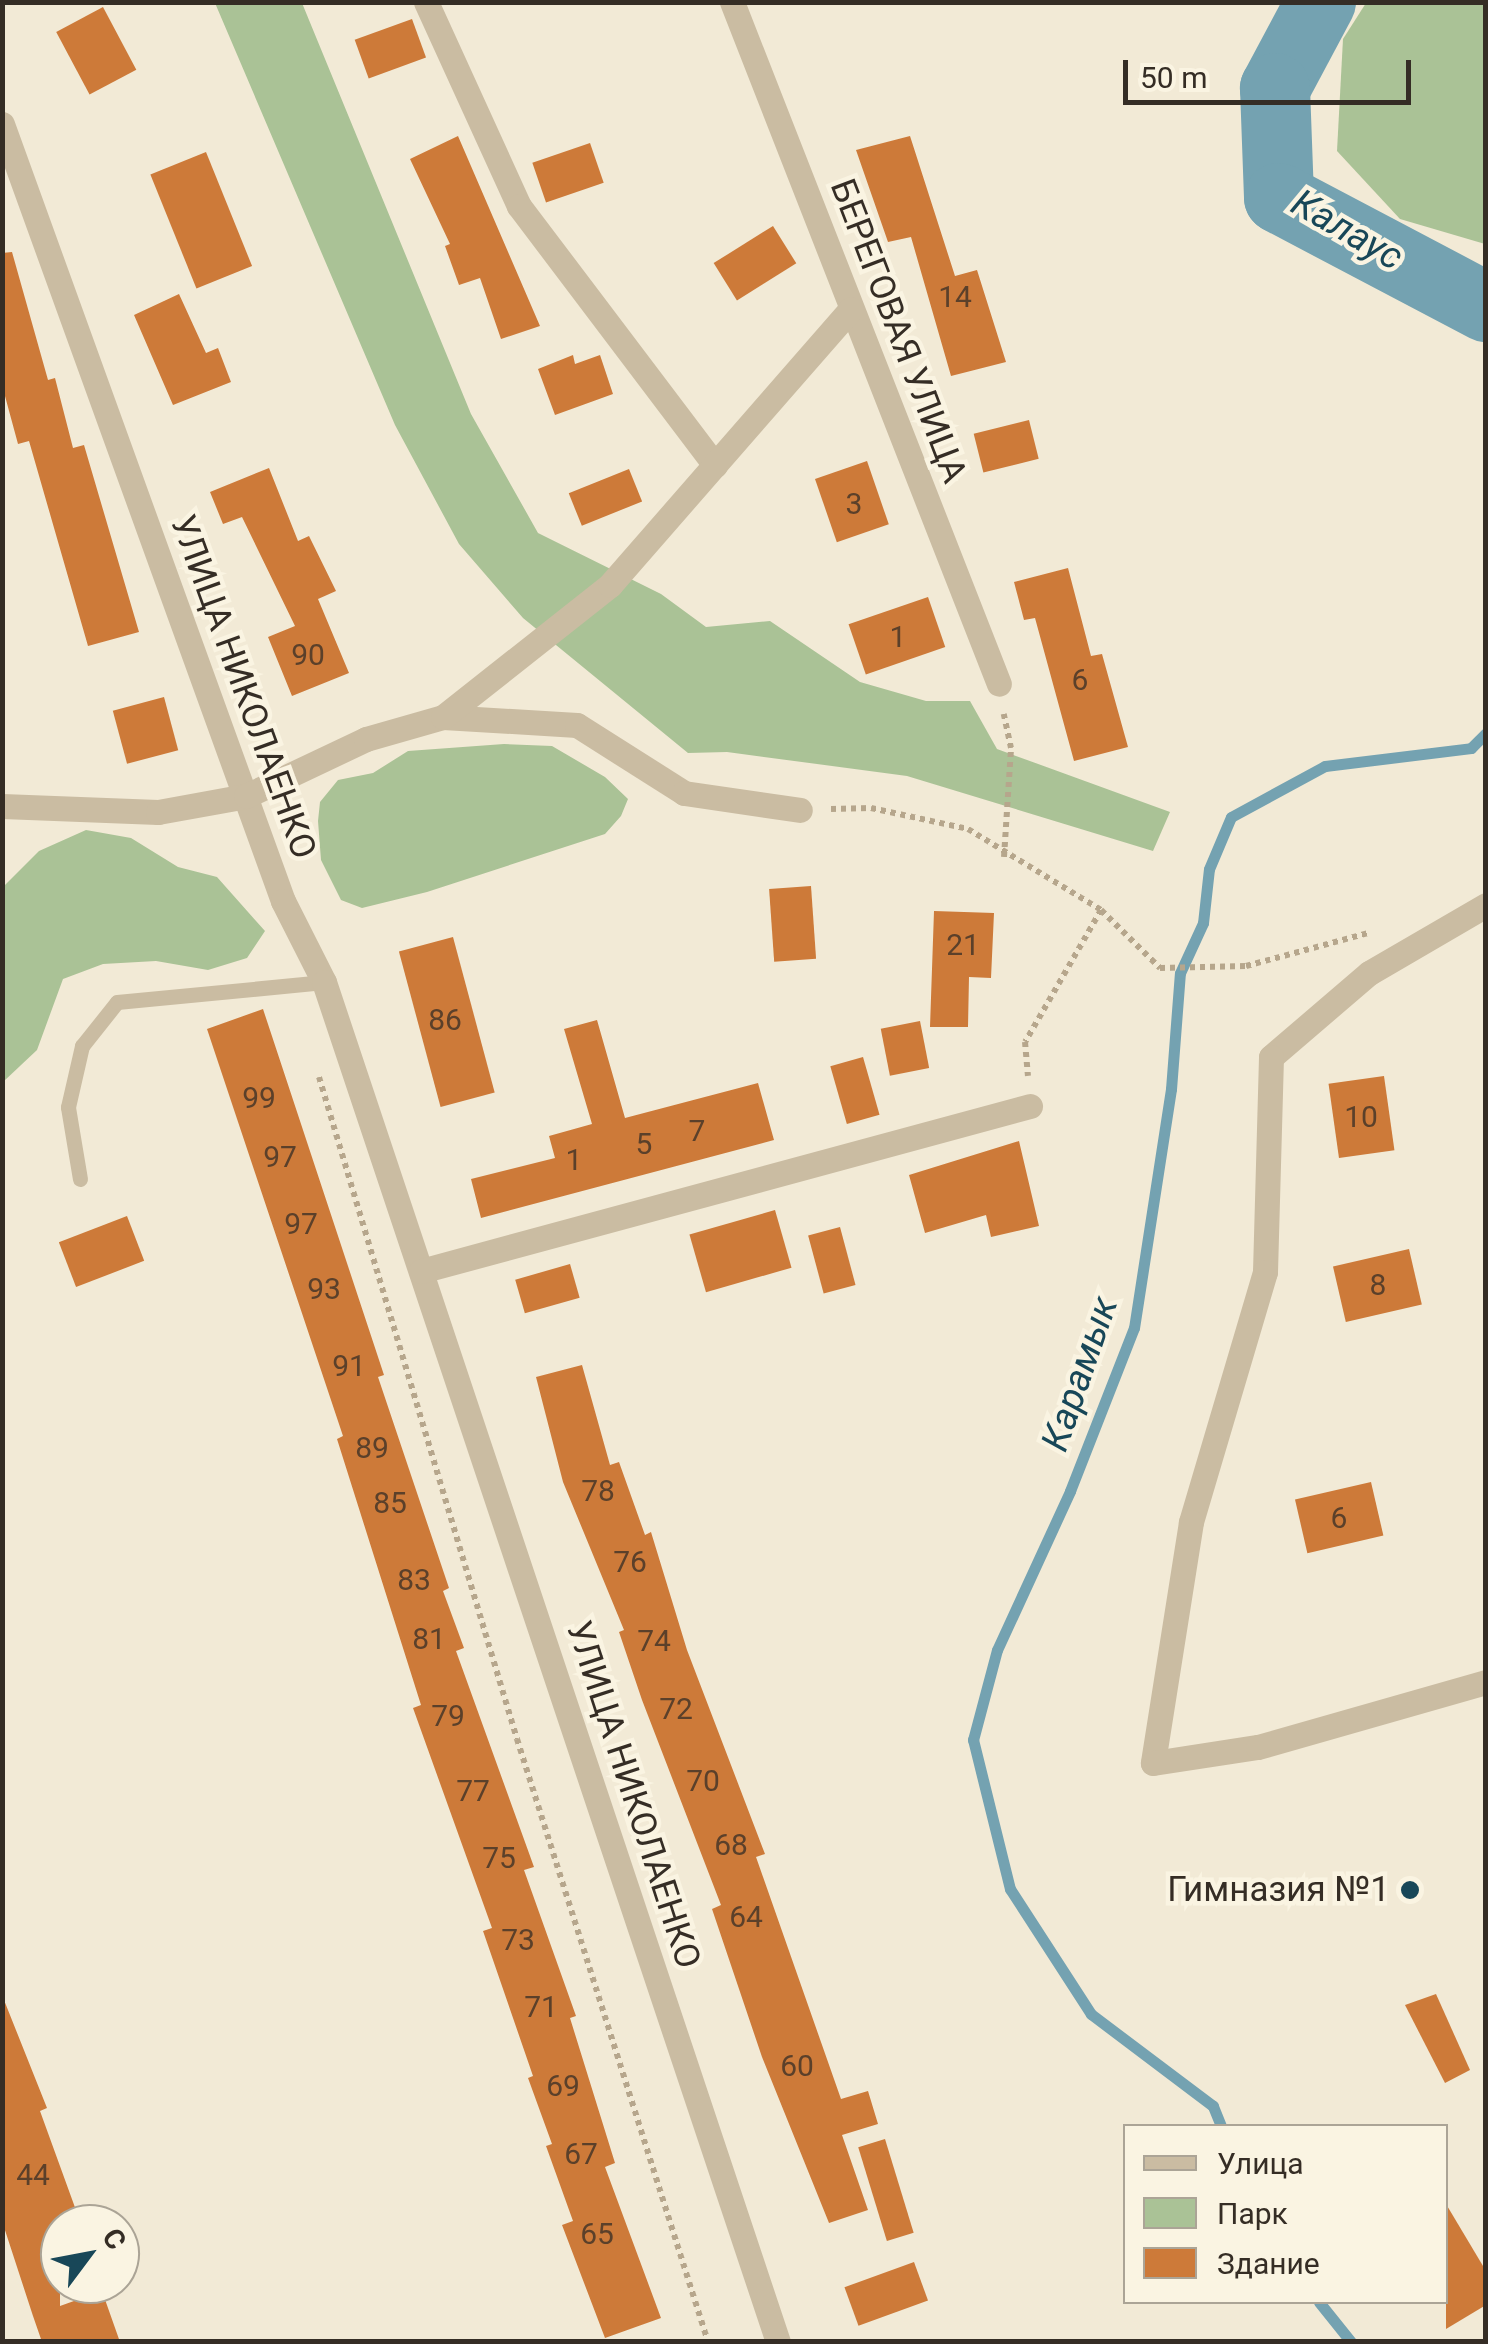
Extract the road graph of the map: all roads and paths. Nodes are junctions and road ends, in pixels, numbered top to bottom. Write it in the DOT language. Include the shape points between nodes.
graph roads {
  1 [pos="426,2"];
  2 [pos="732,2"];
  3 [pos="2,124"];
  4 [pos="851,308"];
  5 [pos="715,465"];
  6 [pos="998,684"];
  7 [pos="443,716"];
  8 [pos="1011,748"];
  9 [pos="246,796"];
  10 [pos="2,806"];
  11 [pos="800,810"];
  12 [pos="1004,856"];
  13 [pos="1486,906"];
  14 [pos="1101,910"];
  15 [pos="1246,966"];
  16 [pos="324,982"];
  17 [pos="314,1058"];
  18 [pos="1030,1106"];
  19 [pos="80,1179"];
  20 [pos="421,1272"];
  21 [pos="1486,1682"];
  22 [pos="708,2342"];
  23 [pos="778,2342"];
  1 -- 5 [label="street" via="518,206"];
  2 -- 4 [label="street, БЕРЕГОВАЯ УЛИЦА"];
  3 -- 9 [label="street, УЛИЦА НИКОЛАЕНКО"];
  4 -- 5 [label="street"];
  4 -- 6 [label="street, БЕРЕГОВАЯ УЛИЦА"];
  5 -- 7 [label="street" via="610,585"];
  7 -- 9 [label="street" via="366,738"];
  7 -- 11 [label="street" via="577,725 684,792"];
  8 -- 12 [label="path"];
  9 -- 10 [label="street" via="158,812"];
  9 -- 16 [label="street, УЛИЦА НИКОЛАЕНКО" via="283,900"];
  11 -- 12 [label="path" via="871,808 968,829"];
  12 -- 14 [label="path"];
  13 -- 21 [label="street" via="1369,973 1271,1057 1265,1272 1191,1522 1153,1763 1258,1748"];
  14 -- 15 [label="path" via="1160,968"];
  14 -- 18 [label="path" via="1025,1042"];
  16 -- 19 [label="lane" via="117,1002 82,1046 68,1106"];
  16 -- 20 [label="street, УЛИЦА НИКОЛАЕНКО"];
  17 -- 22 [label="path" via="517,1739"];
  18 -- 20 [label="street"];
  20 -- 23 [label="street, УЛИЦА НИКОЛАЕНКО"];
}
